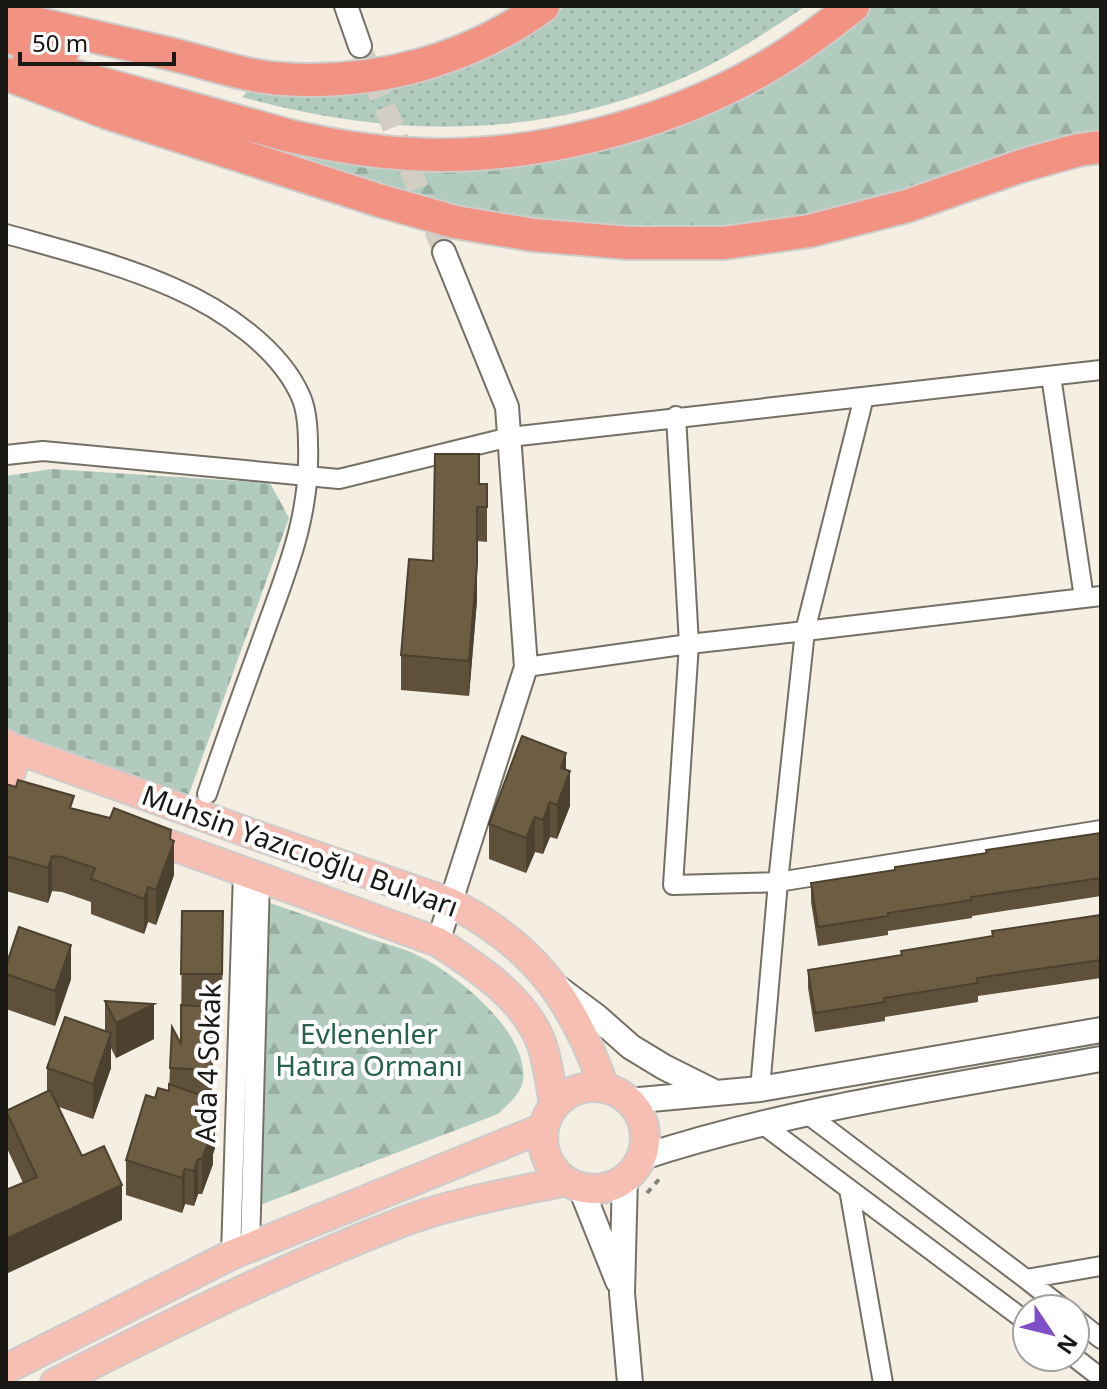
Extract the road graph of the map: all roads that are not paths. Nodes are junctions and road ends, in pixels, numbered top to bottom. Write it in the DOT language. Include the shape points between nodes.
graph roads {
  1 [pos="346,6"];
  2 [pos="543,6"];
  3 [pos="825,6"];
  4 [pos="853,6"];
  5 [pos="6,17"];
  6 [pos="6,36"];
  7 [pos="360,46"];
  8 [pos="6,56"];
  9 [pos="6,74"];
  10 [pos="1101,147"];
  11 [pos="6,234"];
  12 [pos="444,252"];
  13 [pos="1101,370"];
  14 [pos="1051,376"];
  15 [pos="864,397"];
  16 [pos="676,416"];
  17 [pos="510,437"];
  18 [pos="6,455"];
  19 [pos="309,476"];
  20 [pos="1093,597"];
  21 [pos="805,631"];
  22 [pos="689,644"];
  23 [pos="526,667"];
  24 [pos="7,745"];
  25 [pos="7,786"];
  26 [pos="207,794"];
  27 [pos="37,796"];
  28 [pos="112,823"];
  29 [pos="1101,830"];
  30 [pos="251,875"];
  31 [pos="778,882"];
  32 [pos="449,902"];
  33 [pos="438,942"];
  34 [pos="551,984"];
  35 [pos="1101,1030"];
  36 [pos="1101,1059"];
  37 [pos="604,1087"];
  38 [pos="760,1089"];
  39 [pos="718,1094"];
  40 [pos="629,1101"];
  41 [pos="806,1113"];
  42 [pos="549,1117"];
  43 [pos="761,1123"];
  44 [pos="633,1168"];
  45 [pos="573,1184"];
  46 [pos="849,1189"];
  47 [pos="240,1251"];
  48 [pos="1101,1266"];
  49 [pos="1026,1279"];
  50 [pos="622,1293"];
  51 [pos="1044,1293"];
  52 [pos="1011,1310"];
  53 [pos="6,1369"];
  54 [pos="55,1383"];
  55 [pos="630,1383"];
  56 [pos="883,1383"];
  1 -- 7 [label="street"];
  2 -- 5 [label="highway" via="497,35 426,64 326,80 240,72"];
  3 -- 6 [label="highway" via="748,59 642,104 564,125 429,138 285,117"];
  4 -- 8 [label="highway" via="762,69 685,106 599,134 456,154 371,151 315,142"];
  9 -- 10 [label="highway" via="108,113 455,222 629,243 724,243 809,231"];
  11 -- 19 [label="street" via="108,262 176,288 247,333 285,370 302,398"];
  12 -- 17 [label="street" via="507,407"];
  13 -- 14 [label="street"];
  14 -- 15 [label="street"];
  14 -- 20 [label="street"];
  15 -- 16 [label="street"];
  15 -- 21 [label="street"];
  16 -- 17 [label="street"];
  16 -- 22 [label="street"];
  17 -- 19 [label="street" via="339,479"];
  17 -- 23 [label="street"];
  18 -- 19 [label="street" via="43,451"];
  19 -- 26 [label="street" via="301,531"];
  20 -- 21 [label="street"];
  21 -- 22 [label="street"];
  21 -- 31 [label="street"];
  22 -- 23 [label="street"];
  22 -- 31 [label="street" via="673,885"];
  23 -- 32 [label="street"];
  24 -- 25 [label="main road" via="13,765"];
  24 -- 32 [label="main road, Muhsin Yazıcıoğlu Bulvarı"];
  25 -- 27 [label="main road"];
  28 -- 30 [label="main road, Muhsin Yazıcıoğlu Bulvarı"];
  29 -- 31 [label="street"];
  30 -- 33 [label="main road, Muhsin Yazıcıoğlu Bulvarı"];
  30 -- 47 [label="street, Ada 4 Sokak"];
  31 -- 38 [label="street"];
  32 -- 33 [label="street"];
  32 -- 34 [label="main road, Muhsin Yazıcıoğlu Bulvarı" via="519,946"];
  33 -- 42 [label="main road, Muhsin Yazıcıoğlu Bulvarı" via="521,1009 541,1043"];
  34 -- 37 [label="main road, Muhsin Yazıcıoğlu Bulvarı" via="583,1035"];
  34 -- 39 [label="main road" via="631,1047"];
  35 -- 38 [label="main road"];
  36 -- 41 [label="main road"];
  37 -- 40 [label="main road"];
  37 -- 42 [label="main road" via="572,1091"];
  38 -- 39 [label="main road"];
  39 -- 40 [label="main road"];
  40 -- 44 [label="main road" via="644,1131 644,1146"];
  41 -- 43 [label="main road"];
  41 -- 49 [label="street"];
  42 -- 45 [label="main road" via="543,1145 547,1160"];
  42 -- 47 [label="main road"];
  43 -- 44 [label="main road"];
  43 -- 46 [label="street"];
  44 -- 45 [label="main road" via="602,1188"];
  44 -- 50 [label="main road"];
  45 -- 50 [label="main road"];
  45 -- 54 [label="main road" via="508,1193 404,1221 228,1296"];
  46 -- 52 [label="street"];
  46 -- 56 [label="street"];
  47 -- 53 [label="main road"];
  48 -- 49 [label="street"];
  49 -- 51 [label="street"];
  50 -- 55 [label="main road"];
}
